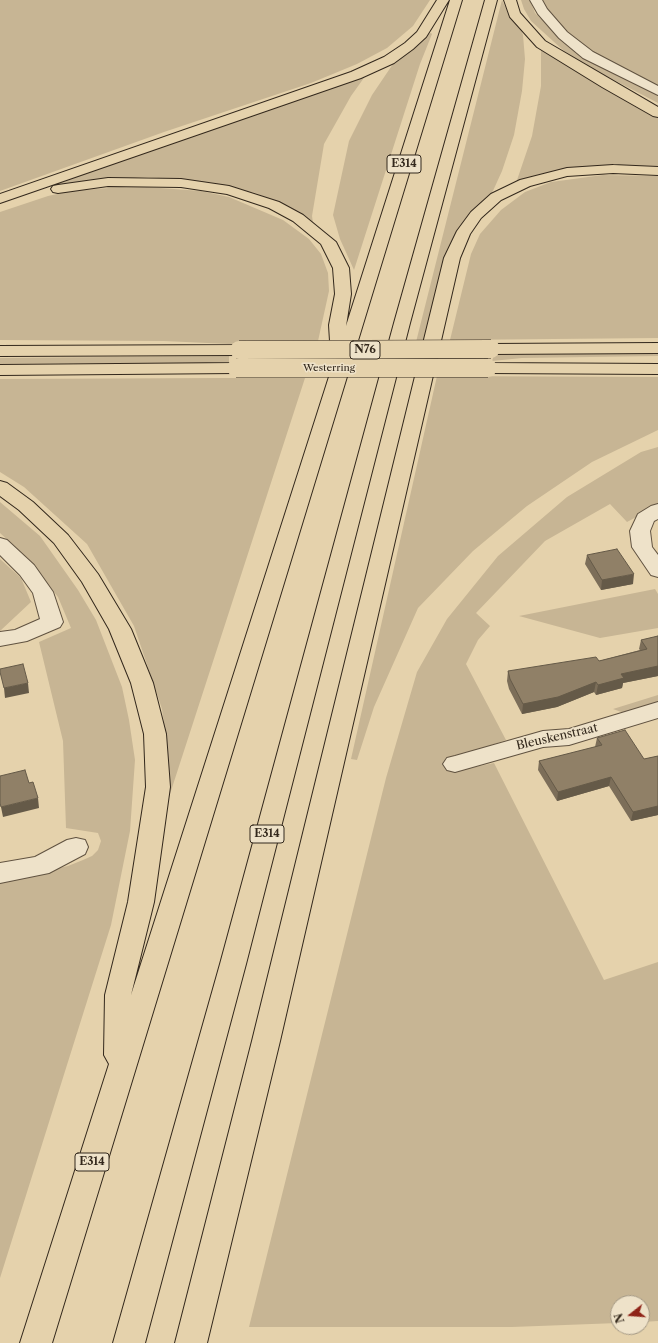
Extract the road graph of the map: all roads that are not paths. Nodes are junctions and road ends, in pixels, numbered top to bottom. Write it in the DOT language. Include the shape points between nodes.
graph roads {
  1 [pos="443,0"];
  2 [pos="456,0"];
  3 [pos="491,0"];
  4 [pos="510,0"];
  5 [pos="536,0"];
  6 [pos="658,91"];
  7 [pos="658,113"];
  8 [pos="658,171"];
  9 [pos="0,199"];
  10 [pos="0,206"];
  11 [pos="658,348"];
  12 [pos="0,351"];
  13 [pos="341,367"];
  14 [pos="658,369"];
  15 [pos="0,370"];
  16 [pos="0,487"];
  17 [pos="658,510"];
  18 [pos="0,544"];
  19 [pos="658,570"];
  20 [pos="0,639"];
  21 [pos="658,710"];
  22 [pos="456,764"];
  23 [pos="76,847"];
  24 [pos="0,873"];
  25 [pos="118,1078"];
  26 [pos="36,1343"];
  27 [pos="129,1343"];
  28 [pos="191,1343"];
  1 -- 9 [label="highway" via="422,34 389,60 356,75"];
  2 -- 13 [label="highway, E314"];
  3 -- 27 [label="highway, E314"];
  4 -- 7 [label="highway" via="514,14 542,44"];
  5 -- 6 [label="street" via="563,35 588,55"];
  8 -- 28 [label="highway" via="613,169 566,172 525,182 496,197 476,215 462,234 452,258 266,1041"];
  10 -- 13 [label="highway" via="42,192 71,186 132,181 206,186 229,190 274,205 298,218 328,242 341,268 343,294 337,325"];
  11 -- 12 [label="highway, Westerring / N76, bridge"];
  13 -- 25 [label="highway, E314"];
  14 -- 15 [label="highway, Westerring / N76, bridge"];
  16 -- 25 [label="highway" via="26,506 61,539 91,579 123,636 142,683 155,734 158,787 141,902 118,994"];
  17 -- 19 [label="street" via="645,518 640,531 642,547"];
  18 -- 20 [label="street" via="27,570 43,592 52,622 19,636"];
  21 -- 22 [label="street, Bleuskenstraat" via="569,737 543,739"];
  23 -- 24 [label="street" via="40,866"];
  25 -- 26 [label="highway, E314"];
}
